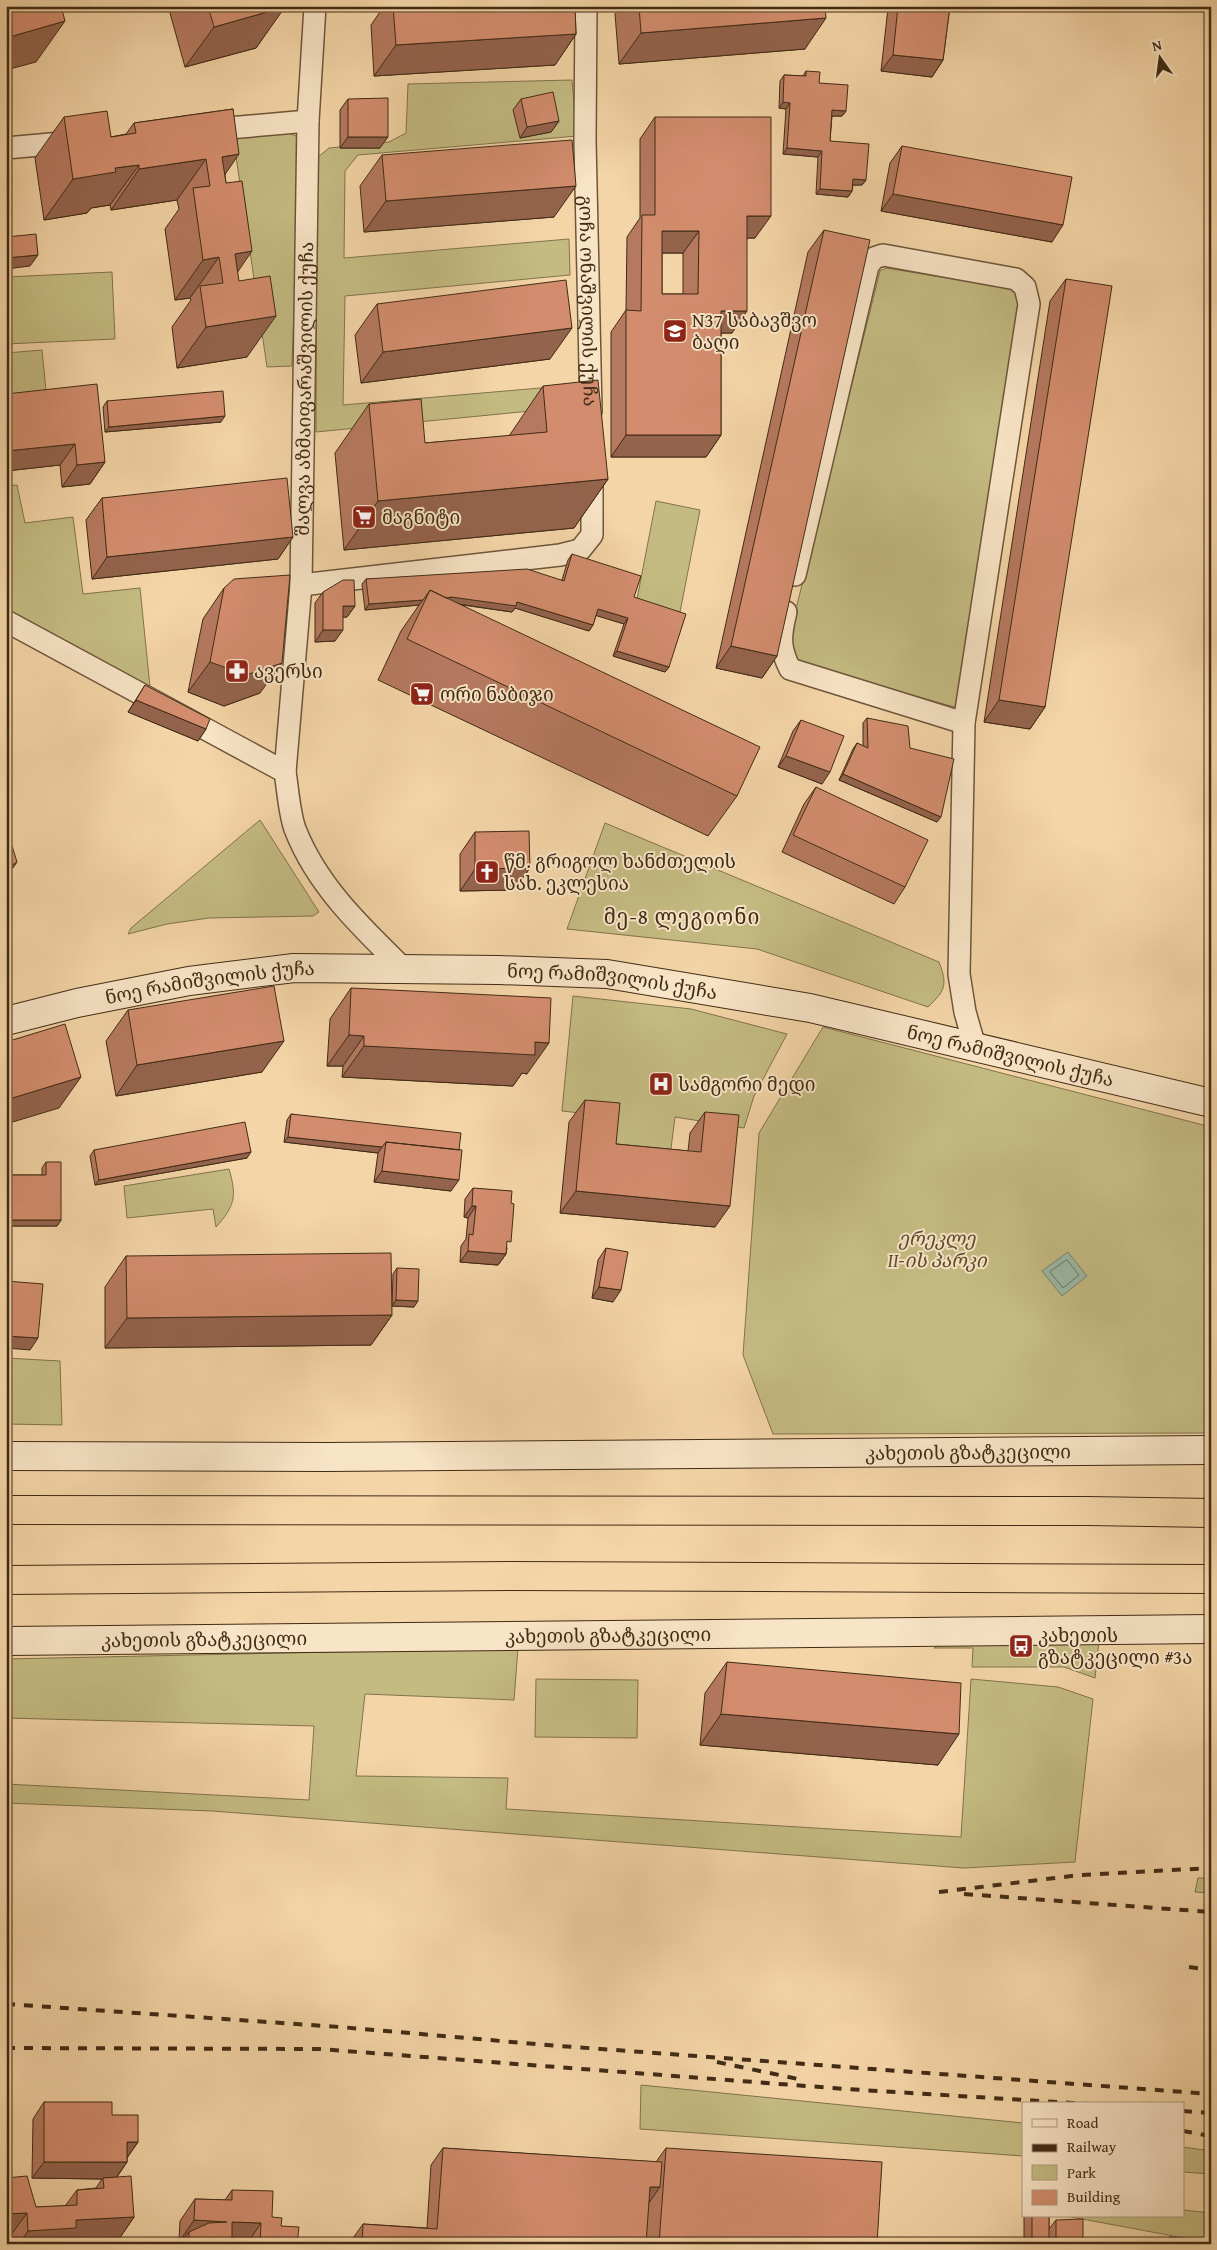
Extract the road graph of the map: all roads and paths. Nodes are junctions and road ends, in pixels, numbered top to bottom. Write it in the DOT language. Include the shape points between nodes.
graph roads {
  1 [pos="315,6"];
  2 [pos="586,6"];
  3 [pos="308,121"];
  4 [pos="183,132"];
  5 [pos="95,140"];
  6 [pos="6,148"];
  7 [pos="591,427"];
  8 [pos="592,455"];
  9 [pos="301,585"];
  10 [pos="6,622"];
  11 [pos="964,723"];
  12 [pos="285,772"];
  13 [pos="405,970"];
  14 [pos="6,1021"];
  15 [pos="975,1048"];
  16 [pos="1211,1103"];
  17 [pos="1211,1450"];
  18 [pos="6,1456"];
  19 [pos="6,1510"];
  20 [pos="1211,1513"];
  21 [pos="1211,1579"];
  22 [pos="6,1580"];
  23 [pos="1211,1629"];
  24 [pos="6,1641"];
  1 -- 3 [label="street, შალვა აზმაიფარაშვილის ქუჩა"];
  2 -- 7 [label="street, გოჩა ონაშვილის ქუჩა" via="585,140"];
  3 -- 4 [label="street"];
  3 -- 9 [label="street, შალვა აზმაიფარაშვილის ქუჩა"];
  5 -- 6 [label="street"];
  8 -- 9 [label="street" via="592,535 580,550"];
  9 -- 12 [label="street, შალვა აზმაიფარაშვილის ქუჩა"];
  10 -- 12 [label="street"];
  11 -- 11 [label="street" via="790,669 782,652 781,634 868,266 874,258 883,255 1016,279 1025,287 1029,304"];
  11 -- 15 [label="street" via="959,974"];
  12 -- 13 [label="street, შალვა აზმაიფარაშვილის ქუჩა" via="295,827 310,862 349,916"];
  13 -- 14 [label="street, ნოე რამიშვილის ქუჩა" via="294,968 188,980"];
  13 -- 15 [label="street, ნოე რამიშვილის ქუჩა" via="607,974 810,1008"];
  15 -- 16 [label="street, ნოე რამიშვილის ქუჩა"];
  17 -- 18 [label="street, კახეთის გზატკეცილი" via="327,1457"];
  19 -- 20 [label="highway"];
  21 -- 22 [label="highway" via="503,1576"];
  23 -- 24 [label="street, კახეთის გზატკეცილი"];
}
